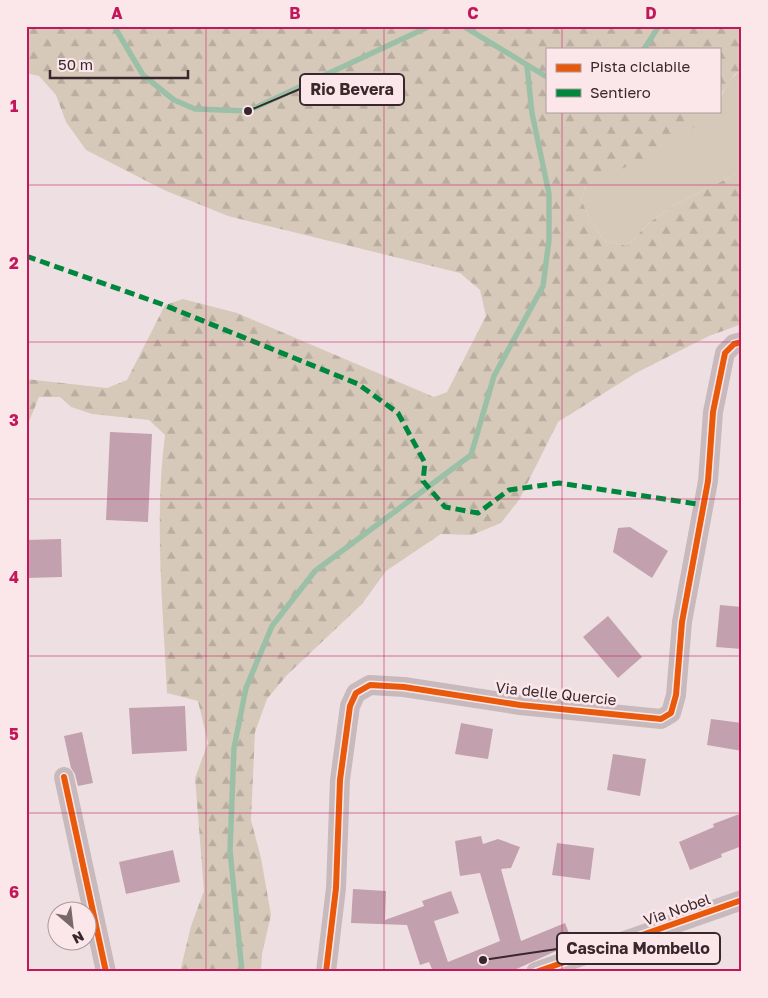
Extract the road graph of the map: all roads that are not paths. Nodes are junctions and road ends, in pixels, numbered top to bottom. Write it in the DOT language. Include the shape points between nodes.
graph roads {
  1 [pos="734,347"];
  2 [pos="64,777"];
  3 [pos="742,900"];
  4 [pos="106,972"];
  5 [pos="326,972"];
  6 [pos="536,972"];
  1 -- 5 [label="street, Via delle Quercie" via="713,412 708,481 682,622 676,695 671,713 661,718 520,705 404,687 370,685 356,693 350,706 340,780 336,888"];
  2 -- 4 [label="street"];
  3 -- 6 [label="street, Via Nobel"];
}
